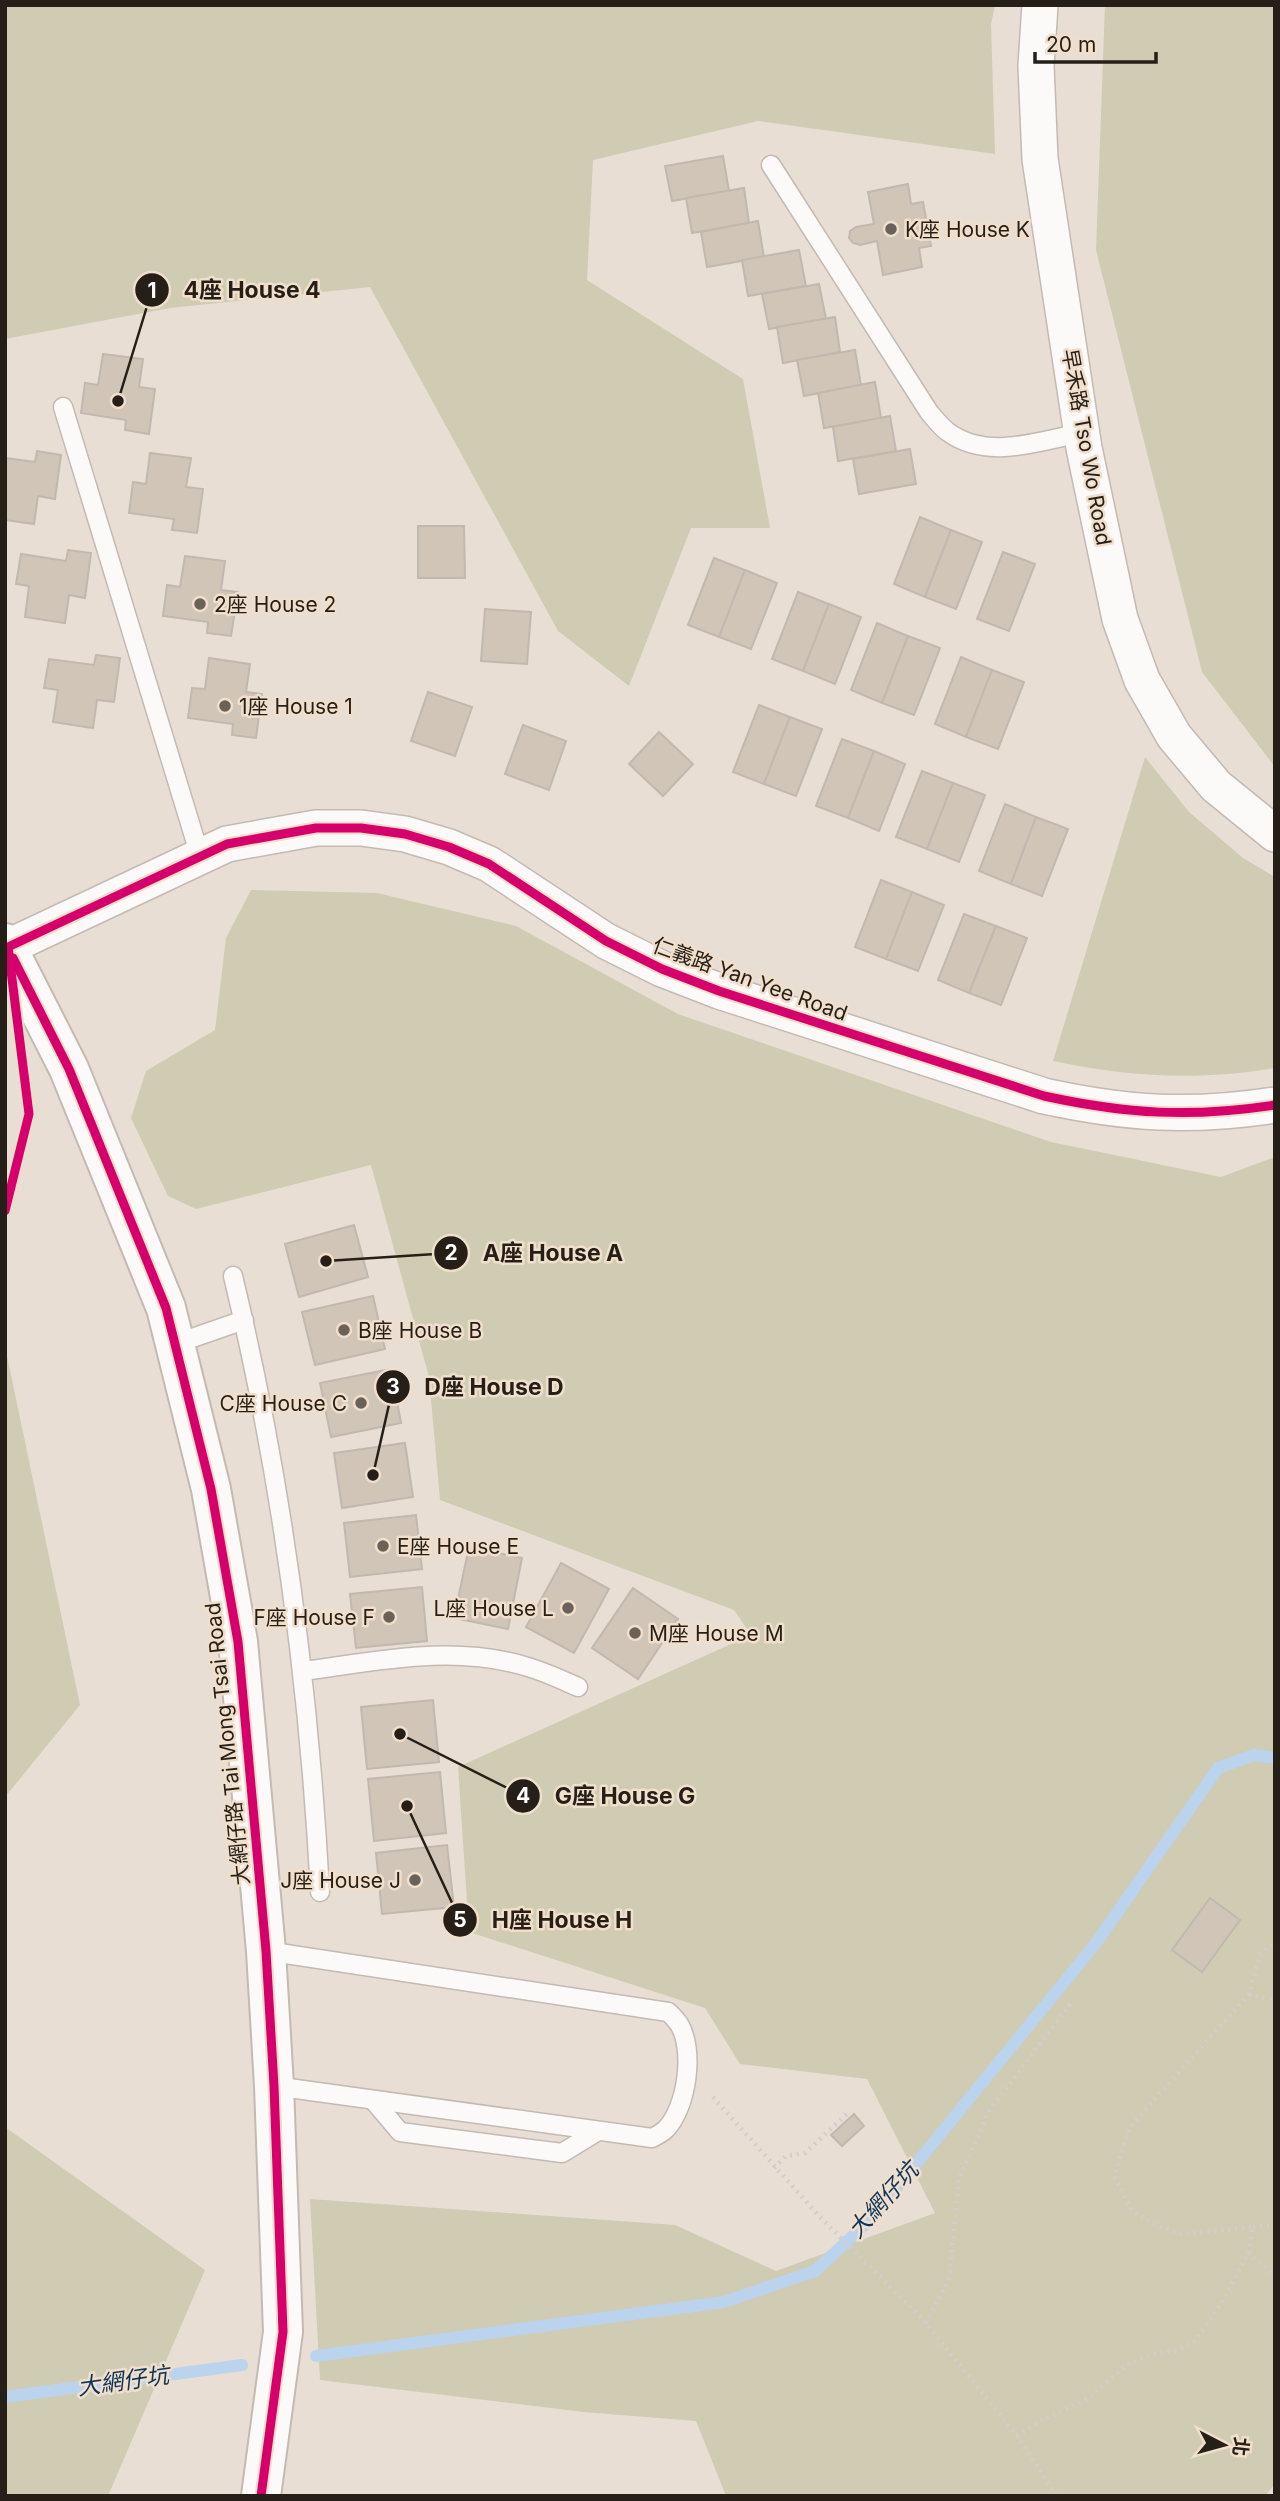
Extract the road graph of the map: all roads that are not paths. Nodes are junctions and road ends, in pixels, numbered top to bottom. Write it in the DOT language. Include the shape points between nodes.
graph roads {
  1 [pos="1040,5"];
  2 [pos="771,165"];
  3 [pos="63,407"];
  4 [pos="1082,433"];
  5 [pos="1275,834"];
  6 [pos="200,856"];
  7 [pos="6,946"];
  8 [pos="1275,1105"];
  9 [pos="233,1276"];
  10 [pos="244,1320"];
  11 [pos="175,1344"];
  12 [pos="304,1671"];
  13 [pos="578,1687"];
  14 [pos="320,1892"];
  15 [pos="266,1951"];
  16 [pos="274,2085"];
  17 [pos="373,2100"];
  18 [pos="598,2131"];
  19 [pos="261,2496"];
  1 -- 4 [label="street, 早禾路 Tso Wo Road" via="1036,66 1040,159"];
  2 -- 4 [label="lane" via="929,412 947,432 971,444 997,449"];
  3 -- 6 [label="lane"];
  4 -- 5 [label="street, 早禾路 Tso Wo Road" via="1120,620 1142,680 1174,736 1216,786"];
  6 -- 7 [label="street, 仁義路 Yan Yee Road"];
  6 -- 8 [label="street, 仁義路 Yan Yee Road" via="227,844 316,828 405,834 489,864 606,941 662,969 1044,1096 1138,1112 1222,1112"];
  7 -- 11 [label="street, 大網仔路 Tai Mong Tsai Road" via="69,1069 166,1308"];
  9 -- 10 [label="lane"];
  10 -- 11 [label="lane"];
  10 -- 12 [label="lane" via="284,1527"];
  11 -- 15 [label="street, 大網仔路 Tai Mong Tsai Road" via="211,1489 238,1642"];
  12 -- 13 [label="lane" via="424,1655 482,1657 528,1667"];
  12 -- 14 [label="lane"];
  15 -- 16 [label="street, 大網仔路 Tai Mong Tsai Road"];
  15 -- 18 [label="lane" via="668,2011 680,2025 688,2060 682,2100 674,2117 652,2138"];
  16 -- 17 [label="lane"];
  16 -- 19 [label="street, 大網仔路 Tai Mong Tsai Road" via="283,2332"];
  17 -- 18 [label="lane"];
  17 -- 18 [label="lane" via="400,2132 562,2153"];
}
